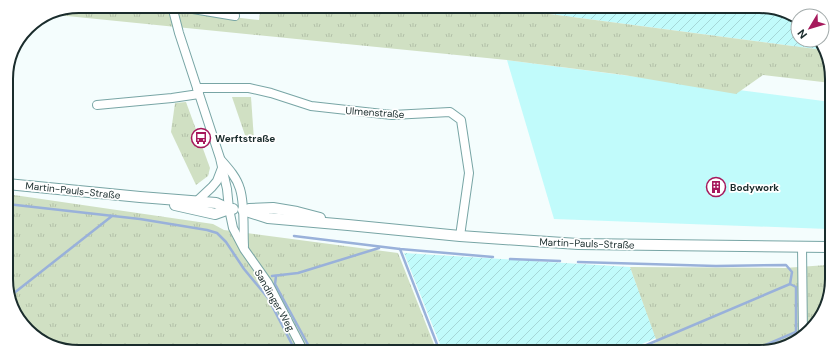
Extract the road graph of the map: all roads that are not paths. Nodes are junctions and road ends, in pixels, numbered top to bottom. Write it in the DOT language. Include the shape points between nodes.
graph roads {
  1 [pos="174,13"];
  2 [pos="217,13"];
  3 [pos="235,16"];
  4 [pos="198,91"];
  5 [pos="97,105"];
  6 [pos="220,158"];
  7 [pos="222,167"];
  8 [pos="13,185"];
  9 [pos="140,197"];
  10 [pos="196,202"];
  11 [pos="229,209"];
  12 [pos="244,210"];
  13 [pos="460,236"];
  14 [pos="802,246"];
  15 [pos="825,247"];
  16 [pos="244,249"];
  17 [pos="803,328"];
  18 [pos="300,345"];
  1 -- 4 [label="street"];
  2 -- 3 [label="street"];
  4 -- 5 [label="street, Ulmenstraße" via="172,98"];
  4 -- 6 [label="street"];
  4 -- 13 [label="street, Ulmenstraße" via="249,88 312,106 392,116 450,112 461,120 469,173"];
  6 -- 7 [label="street"];
  6 -- 12 [label="street" via="240,189"];
  7 -- 10 [label="street" via="217,181"];
  7 -- 11 [label="street"];
  8 -- 9 [label="street, Martin-Pauls-Straße"];
  9 -- 10 [label="street, Martin-Pauls-Straße"];
  9 -- 11 [label="street, Martin-Pauls-Straße" via="215,214"];
  10 -- 11 [label="street, Martin-Pauls-Straße" via="216,203"];
  11 -- 12 [label="street, Martin-Pauls-Straße"];
  11 -- 16 [label="street, Sandinger Weg" via="233,228"];
  12 -- 13 [label="street, Martin-Pauls-Straße" via="268,218"];
  12 -- 16 [label="street"];
  13 -- 14 [label="street, Martin-Pauls-Straße" via="578,244"];
  14 -- 15 [label="street, Martin-Pauls-Straße"];
  14 -- 17 [label="street"];
  16 -- 18 [label="street, Sandinger Weg" via="268,283"];
}
